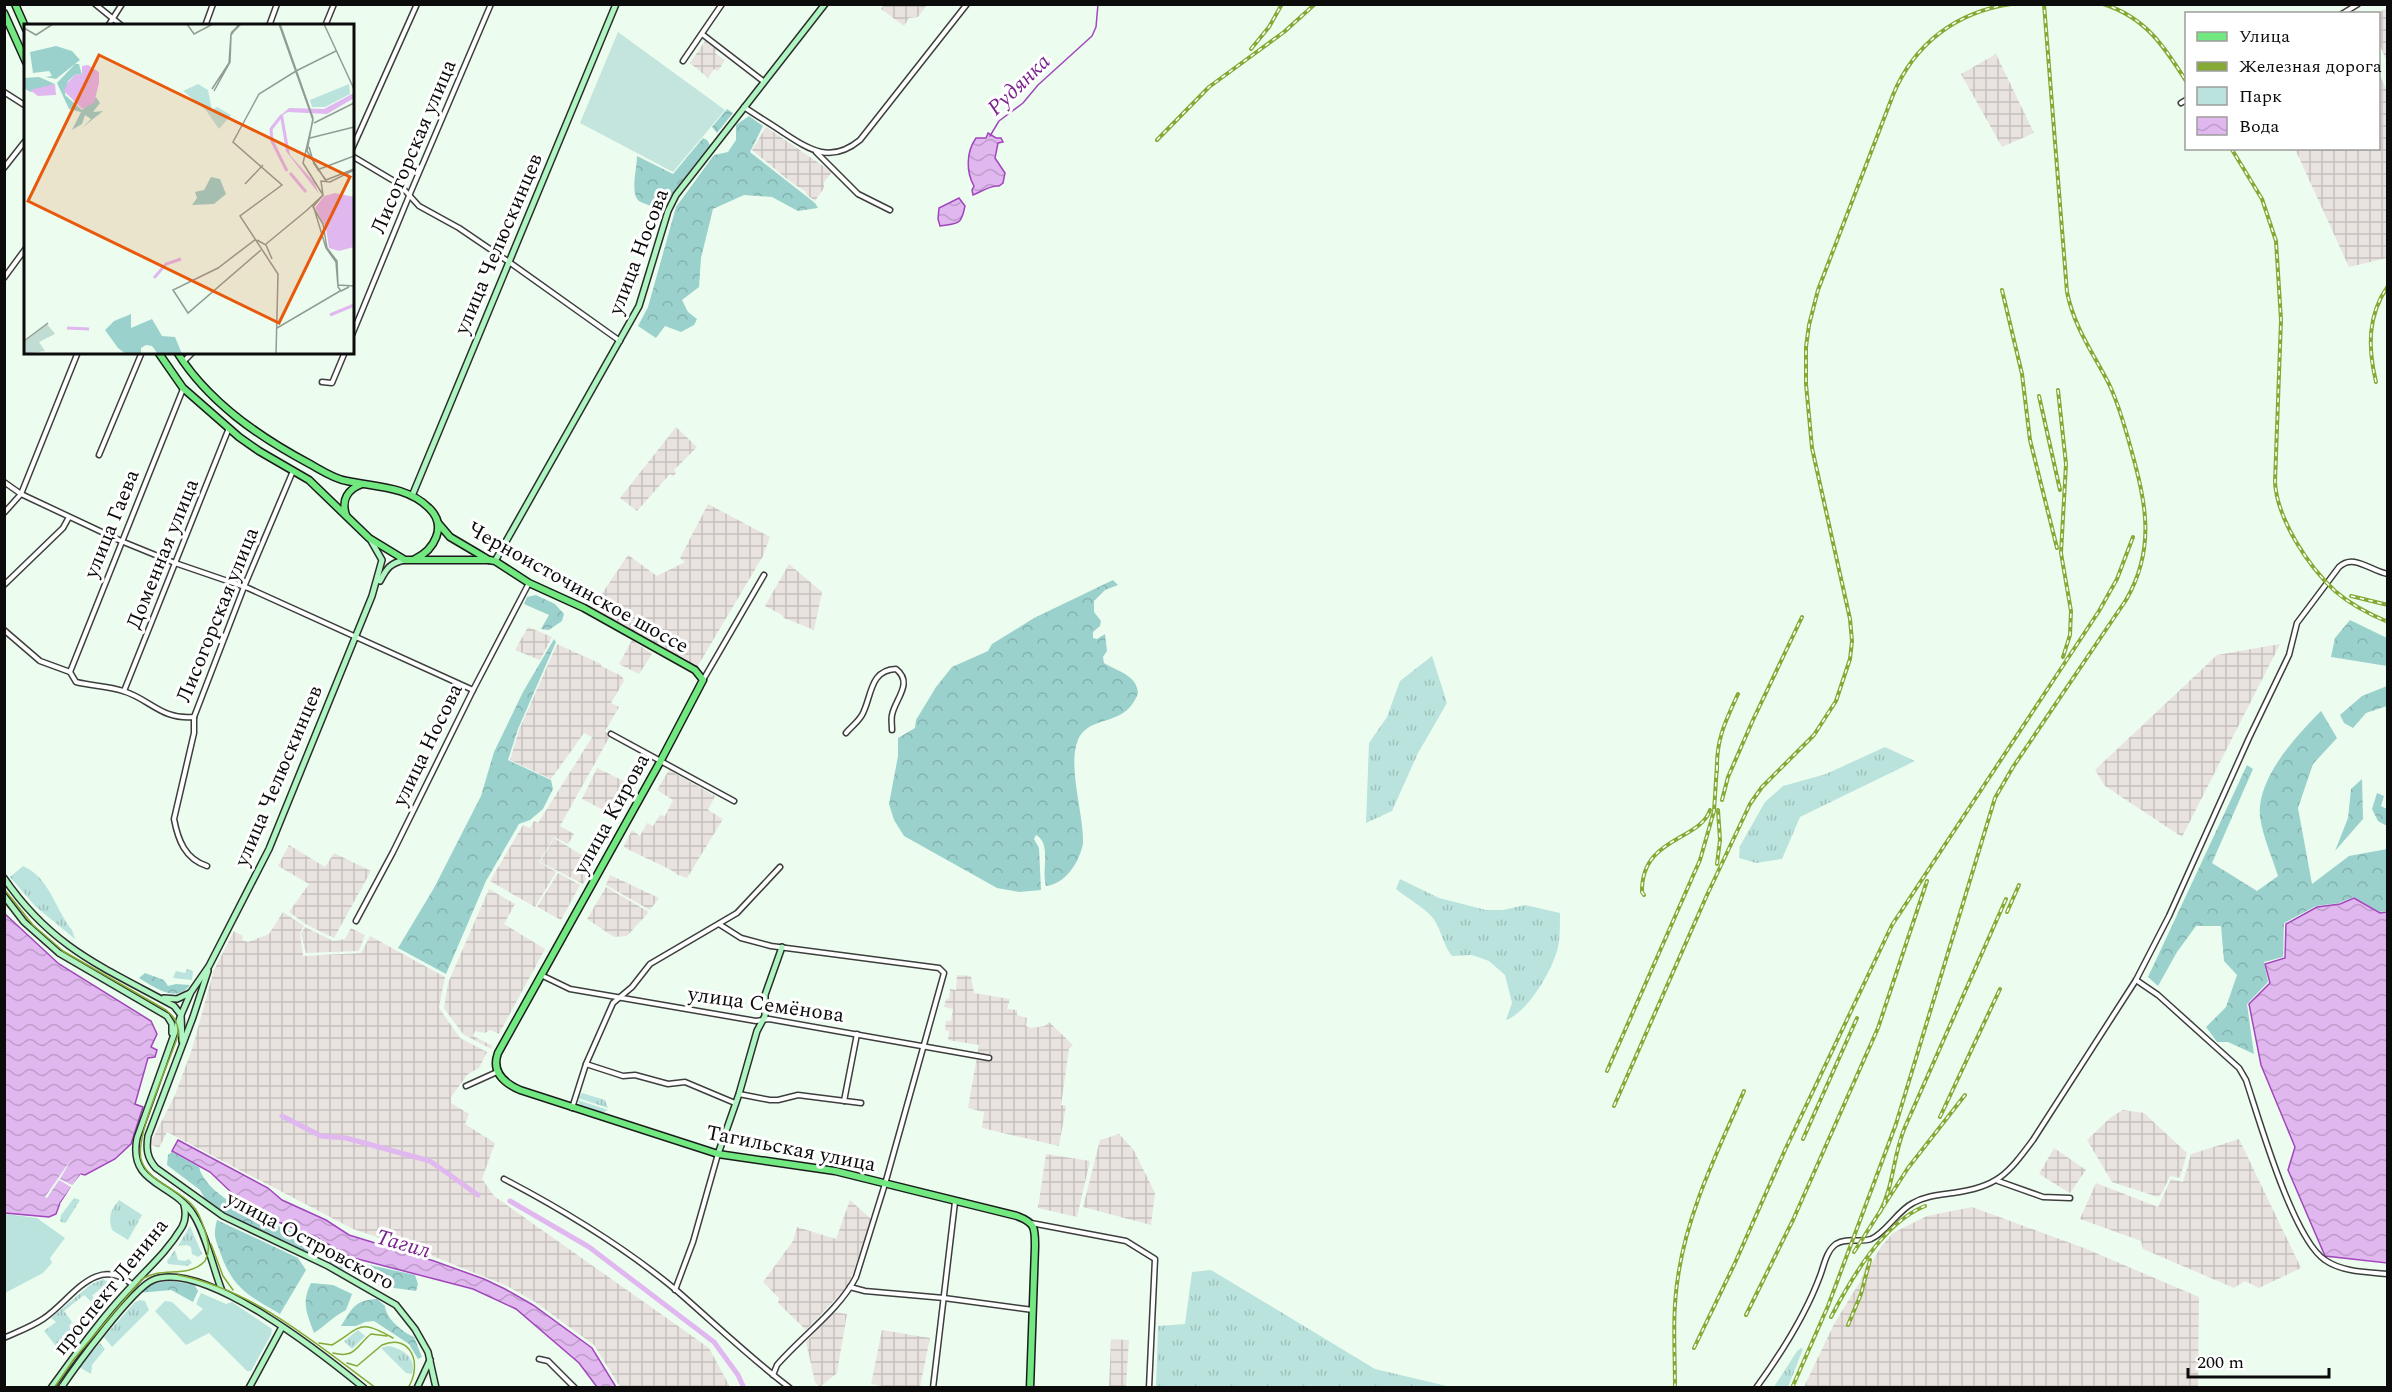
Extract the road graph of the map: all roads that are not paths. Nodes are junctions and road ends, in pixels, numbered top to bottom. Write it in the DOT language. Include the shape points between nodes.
graph roads {
  1 [pos="15,4"];
  2 [pos="95,4"];
  3 [pos="122,4"];
  4 [pos="213,4"];
  5 [pos="277,4"];
  6 [pos="334,4"];
  7 [pos="417,4"];
  8 [pos="491,4"];
  9 [pos="616,4"];
  10 [pos="723,4"];
  11 [pos="825,4"];
  12 [pos="968,4"];
  13 [pos="2358,4"];
  14 [pos="2345,12"];
  15 [pos="4,13"];
  16 [pos="113,19"];
  17 [pos="24,24"];
  18 [pos="109,24"];
  19 [pos="119,24"];
  20 [pos="206,24"];
  21 [pos="270,24"];
  22 [pos="327,24"];
  23 [pos="702,34"];
  24 [pos="24,58"];
  25 [pos="683,61"];
  26 [pos="764,81"];
  27 [pos="4,92"];
  28 [pos="2185,101"];
  29 [pos="2181,103"];
  30 [pos="24,105"];
  31 [pos="743,106"];
  32 [pos="24,143"];
  33 [pos="354,145"];
  34 [pos="816,152"];
  35 [pos="354,157"];
  36 [pos="4,168"];
  37 [pos="409,196"];
  38 [pos="890,210"];
  39 [pos="24,251"];
  40 [pos="509,262"];
  41 [pos="4,278"];
  42 [pos="354,330"];
  43 [pos="620,342"];
  44 [pos="77,354"];
  45 [pos="141,354"];
  46 [pos="160,354"];
  47 [pos="178,354"];
  48 [pos="191,354"];
  49 [pos="344,354"];
  50 [pos="183,362"];
  51 [pos="322,382"];
  52 [pos="183,388"];
  53 [pos="230,428"];
  54 [pos="99,455"];
  55 [pos="293,470"];
  56 [pos="4,482"];
  57 [pos="366,483"];
  58 [pos="21,494"];
  59 [pos="412,496"];
  60 [pos="4,513"];
  61 [pos="347,516"];
  62 [pos="69,518"];
  63 [pos="438,523"];
  64 [pos="369,538"];
  65 [pos="121,541"];
  66 [pos="405,560"];
  67 [pos="414,560"];
  68 [pos="492,561"];
  69 [pos="175,563"];
  70 [pos="2388,574"];
  71 [pos="764,575"];
  72 [pos="529,583"];
  73 [pos="4,585"];
  74 [pos="244,587"];
  75 [pos="372,596"];
  76 [pos="4,630"];
  77 [pos="356,635"];
  78 [pos="70,672"];
  79 [pos="703,680"];
  80 [pos="473,690"];
  81 [pos="124,691"];
  82 [pos="194,717"];
  83 [pos="892,730"];
  84 [pos="846,733"];
  85 [pos="611,734"];
  86 [pos="660,762"];
  87 [pos="734,801"];
  88 [pos="207,866"];
  89 [pos="780,867"];
  90 [pos="4,878"];
  91 [pos="4,896"];
  92 [pos="356,921"];
  93 [pos="719,924"];
  94 [pos="782,947"];
  95 [pos="209,966"];
  96 [pos="541,975"];
  97 [pos="2136,980"];
  98 [pos="191,992"];
  99 [pos="619,997"];
  100 [pos="160,998"];
  101 [pos="181,1015"];
  102 [pos="762,1021"];
  103 [pos="857,1034"];
  104 [pos="172,1038"];
  105 [pos="926,1045"];
  106 [pos="182,1046"];
  107 [pos="989,1058"];
  108 [pos="586,1064"];
  109 [pos="497,1072"];
  110 [pos="466,1086"];
  111 [pos="739,1094"];
  112 [pos="844,1101"];
  113 [pos="735,1103"];
  114 [pos="861,1103"];
  115 [pos="572,1108"];
  116 [pos="718,1154"];
  117 [pos="156,1168"];
  118 [pos="147,1176"];
  119 [pos="504,1179"];
  120 [pos="1998,1180"];
  121 [pos="885,1184"];
  122 [pos="2070,1198"];
  123 [pos="955,1202"];
  124 [pos="183,1203"];
  125 [pos="1031,1222"];
  126 [pos="2388,1274"];
  127 [pos="133,1285"];
  128 [pos="850,1287"];
  129 [pos="675,1290"];
  130 [pos="222,1291"];
  131 [pos="944,1298"];
  132 [pos="1034,1310"];
  133 [pos="282,1327"];
  134 [pos="4,1338"];
  135 [pos="539,1359"];
  136 [pos="430,1360"];
  137 [pos="773,1375"];
  138 [pos="51,1388"];
  139 [pos="61,1388"];
  140 [pos="249,1388"];
  141 [pos="364,1388"];
  142 [pos="417,1388"];
  143 [pos="436,1388"];
  144 [pos="575,1388"];
  145 [pos="790,1388"];
  146 [pos="933,1388"];
  147 [pos="1030,1388"];
  148 [pos="1149,1388"];
  149 [pos="1756,1388"];
  1 -- 17 [label="main road"];
  2 -- 16 [label="street"];
  3 -- 16 [label="street"];
  4 -- 20 [label="street"];
  5 -- 21 [label="street"];
  6 -- 22 [label="street"];
  7 -- 33 [label="street"];
  8 -- 37 [label="street, Лисогорская улица"];
  9 -- 40 [label="main road, улица Челюскинцев"];
  10 -- 23 [label="street"];
  11 -- 26 [label="main road, улица Носова"];
  12 -- 34 [label="street" via="860,140 837,152"];
  13 -- 14 [label="street"];
  15 -- 24 [label="main road"];
  16 -- 18 [label="street"];
  16 -- 19 [label="street"];
  23 -- 25 [label="street"];
  23 -- 26 [label="street"];
  26 -- 31 [label="main road, улица Носова"];
  27 -- 30 [label="street"];
  28 -- 29 [label="street"];
  31 -- 34 [label="street"];
  31 -- 43 [label="main road, улица Носова" via="672,204 645,291"];
  32 -- 36 [label="street"];
  34 -- 38 [label="street" via="858,194"];
  35 -- 37 [label="street" via="399,184"];
  37 -- 40 [label="street"];
  37 -- 42 [label="street, Лисогорская улица"];
  39 -- 41 [label="street"];
  40 -- 43 [label="street"];
  40 -- 59 [label="main road, улица Челюскинцев"];
  43 -- 68 [label="main road, улица Носова"];
  44 -- 58 [label="street"];
  45 -- 54 [label="street"];
  46 -- 52 [label="main road"];
  47 -- 50 [label="main road"];
  48 -- 50 [label="street"];
  49 -- 51 [label="street" via="332,383"];
  50 -- 57 [label="main road" via="214,398 268,440 332,476"];
  52 -- 53 [label="main road"];
  52 -- 65 [label="street, улица Гаева"];
  53 -- 55 [label="main road" via="259,451"];
  53 -- 69 [label="street, Доменная улица"];
  55 -- 61 [label="main road"];
  55 -- 74 [label="street, Лисогорская улица"];
  56 -- 58 [label="street"];
  57 -- 59 [label="main road"];
  57 -- 61 [label="main road" via="347,496"];
  58 -- 60 [label="street"];
  58 -- 62 [label="street"];
  59 -- 63 [label="main road" via="428,507"];
  61 -- 64 [label="main road"];
  62 -- 65 [label="street"];
  62 -- 73 [label="street"];
  63 -- 67 [label="main road" via="433,546"];
  63 -- 68 [label="main road, Черноисточинское шоссе" via="450,537"];
  64 -- 66 [label="main road"];
  64 -- 75 [label="main road, улица Челюскинцев" via="382,560"];
  65 -- 69 [label="street"];
  65 -- 78 [label="street, улица Гаева"];
  66 -- 67 [label="main road"];
  66 -- 75 [label="main road, улица Челюскинцев" via="392,562 386,568"];
  67 -- 68 [label="main road"];
  68 -- 72 [label="main road, Черноисточинское шоссе"];
  69 -- 74 [label="street"];
  69 -- 81 [label="street, Доменная улица"];
  70 -- 97 [label="street" via="2347,560 2297,623 2289,655"];
  71 -- 79 [label="street, улица Кирова"];
  72 -- 79 [label="main road, Черноисточинское шоссе" via="622,628 694,670"];
  72 -- 80 [label="street, улица Носова"];
  74 -- 77 [label="street"];
  74 -- 82 [label="street, Лисогорская улица"];
  75 -- 77 [label="main road, улица Челюскинцев"];
  76 -- 78 [label="street" via="40,661"];
  77 -- 80 [label="street"];
  77 -- 95 [label="main road, улица Челюскинцев" via="269,849"];
  78 -- 81 [label="street" via="76,682"];
  79 -- 86 [label="main road, улица Кирова"];
  80 -- 92 [label="street, улица Носова"];
  81 -- 82 [label="street" via="179,718"];
  82 -- 88 [label="street, Лисогорская улица" via="194,733 174,819 188,856"];
  83 -- 84 [label="street" via="891,716 905,682 896,669 888,669 876,678 861,717"];
  85 -- 86 [label="street"];
  86 -- 87 [label="street"];
  86 -- 96 [label="main road, улица Кирова"];
  89 -- 93 [label="street" via="737,912"];
  90 -- 100 [label="main road" via="30,912 71,949"];
  91 -- 104 [label="main road" via="59,953 160,1010 169,1018"];
  93 -- 94 [label="street" via="741,938"];
  93 -- 99 [label="street" via="650,964"];
  94 -- 102 [label="main road" via="767,988"];
  94 -- 105 [label="street" via="942,969 945,978"];
  95 -- 98 [label="main road, улица Челюскинцев"];
  95 -- 106 [label="main road, улица Челюскинцев"];
  96 -- 99 [label="street, улица Семёнова" via="570,989"];
  96 -- 109 [label="main road, улица Кирова" via="498,1053"];
  97 -- 120 [label="street" via="2033,1140"];
  97 -- 126 [label="street" via="2239,1068 2277,1174 2313,1249 2332,1265"];
  98 -- 100 [label="main road" via="177,999"];
  98 -- 101 [label="main road, улица Челюскинцев"];
  99 -- 102 [label="street, улица Семёнова"];
  99 -- 108 [label="street" via="611,1005"];
  100 -- 101 [label="main road"];
  101 -- 104 [label="main road, улица Челюскинцев"];
  101 -- 106 [label="main road"];
  102 -- 103 [label="street, улица Семёнова"];
  102 -- 111 [label="main road"];
  103 -- 105 [label="street, улица Семёнова"];
  103 -- 112 [label="street"];
  104 -- 118 [label="main road, улица Челюскинцев" via="136,1146 136,1161"];
  105 -- 107 [label="street, улица Семёнова"];
  105 -- 121 [label="street"];
  106 -- 117 [label="main road, улица Челюскинцев" via="148,1136 147,1153"];
  108 -- 113 [label="street" via="623,1076 635,1075 668,1084 685,1082"];
  108 -- 115 [label="street"];
  109 -- 110 [label="street"];
  109 -- 115 [label="main road, Тагильская улица" via="512,1086"];
  111 -- 112 [label="street" via="778,1100 798,1095"];
  111 -- 113 [label="main road"];
  112 -- 114 [label="street"];
  113 -- 116 [label="main road"];
  115 -- 116 [label="main road, Тагильская улица"];
  116 -- 121 [label="main road, Тагильская улица" via="810,1166"];
  116 -- 129 [label="street"];
  117 -- 136 [label="main road, улица Островского" via="223,1216 328,1266 396,1305 415,1329"];
  118 -- 124 [label="main road, улица Островского"];
  119 -- 129 [label="street" via="598,1232"];
  120 -- 122 [label="street" via="2043,1197"];
  120 -- 149 [label="street" via="1981,1188 1918,1200 1900,1211 1874,1237 1842,1241 1834,1246 1805,1310"];
  121 -- 123 [label="main road, Тагильская улица"];
  121 -- 128 [label="street"];
  123 -- 125 [label="main road, Тагильская улица"];
  123 -- 131 [label="street"];
  124 -- 127 [label="main road, проспект Ленина" via="183,1225 159,1259"];
  124 -- 130 [label="main road, улица Островского" via="197,1221"];
  125 -- 132 [label="main road" via="1035,1235"];
  125 -- 148 [label="street, Тагильская улица" via="1126,1241 1155,1259"];
  127 -- 134 [label="street" via="112,1274 92,1277 44,1319"];
  127 -- 138 [label="main road, проспект Ленина" via="79,1348"];
  128 -- 131 [label="street"];
  128 -- 137 [label="street" via="777,1365"];
  129 -- 137 [label="street"];
  130 -- 133 [label="main road"];
  130 -- 139 [label="main road, проспект Ленина" via="182,1278 157,1279 144,1286"];
  131 -- 132 [label="street"];
  131 -- 146 [label="street"];
  132 -- 147 [label="main road"];
  133 -- 140 [label="main road"];
  133 -- 141 [label="main road"];
  135 -- 144 [label="street" via="548,1361"];
  136 -- 142 [label="main road"];
  136 -- 143 [label="main road, улица Островского"];
  137 -- 145 [label="street"];
}
